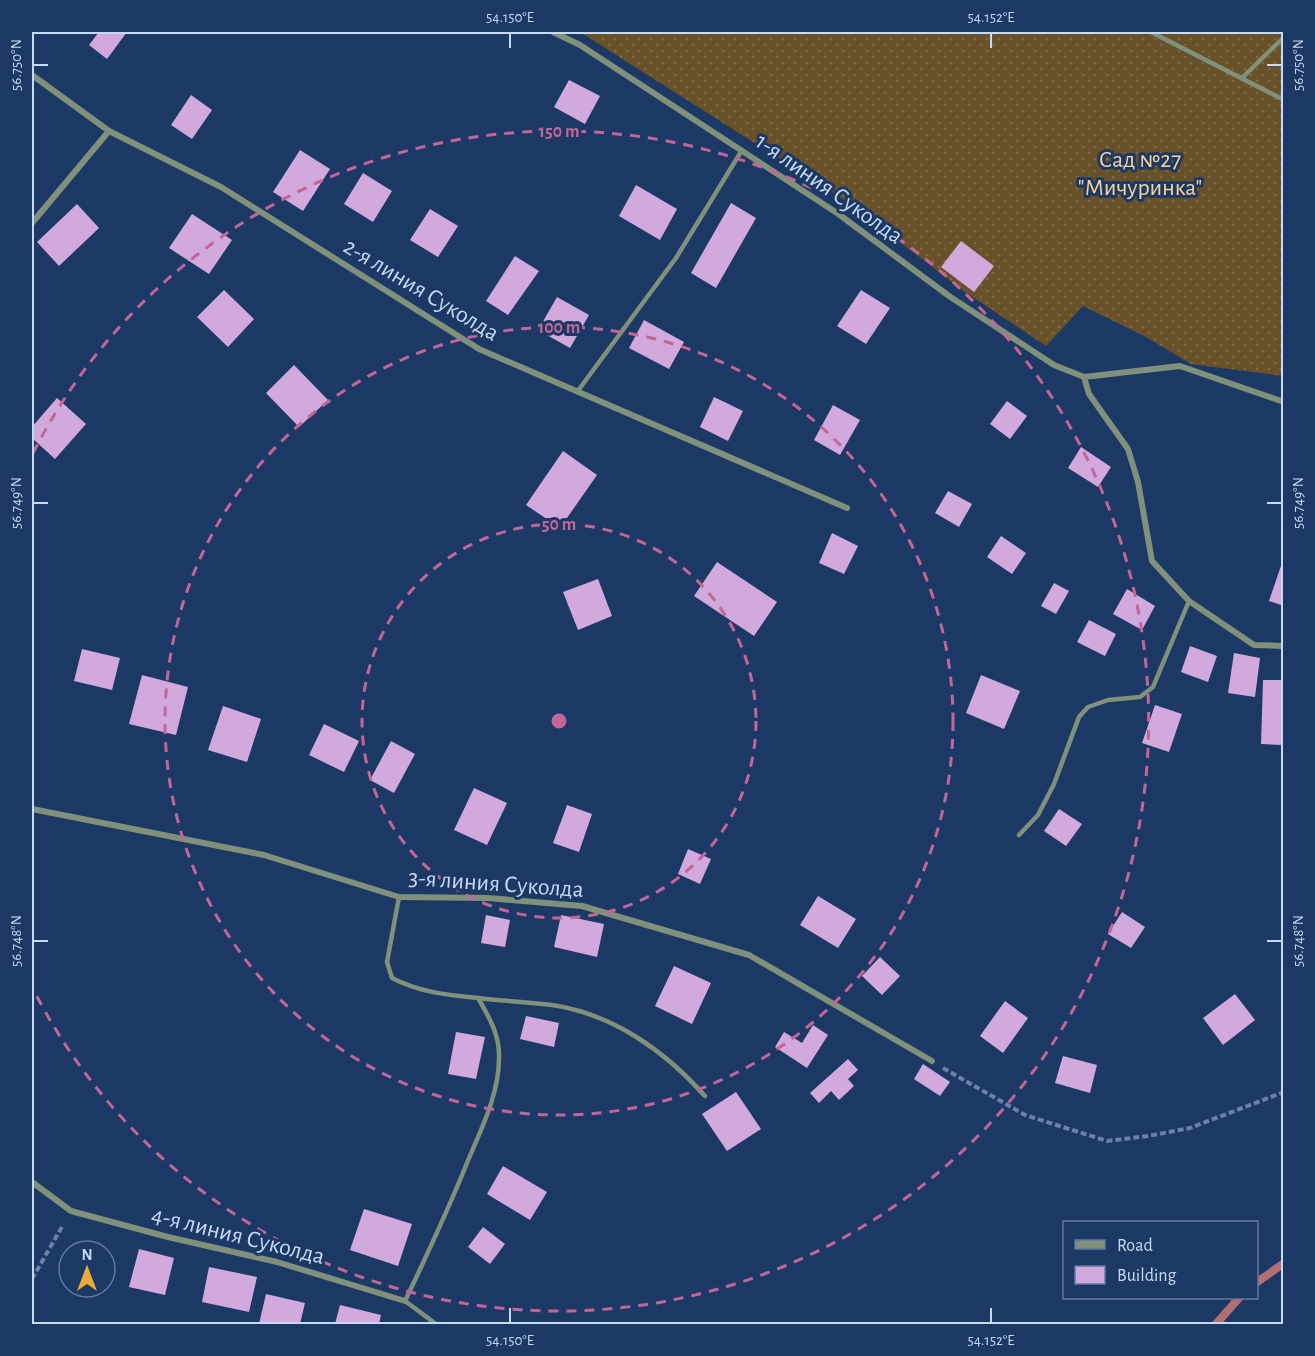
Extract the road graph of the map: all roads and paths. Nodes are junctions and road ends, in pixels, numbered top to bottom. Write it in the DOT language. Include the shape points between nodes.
graph roads {
  1 [pos="552,32"];
  2 [pos="1151,32"];
  3 [pos="1284,37"];
  4 [pos="32,75"];
  5 [pos="1242,78"];
  6 [pos="1284,100"];
  7 [pos="109,131"];
  8 [pos="742,150"];
  9 [pos="32,223"];
  10 [pos="1084,377"];
  11 [pos="577,392"];
  12 [pos="1284,402"];
  13 [pos="847,508"];
  14 [pos="1189,601"];
  15 [pos="1284,646"];
  16 [pos="32,809"];
  17 [pos="1019,835"];
  18 [pos="399,897"];
  19 [pos="478,998"];
  20 [pos="932,1061"];
  21 [pos="1284,1092"];
  22 [pos="705,1096"];
  23 [pos="32,1182"];
  24 [pos="71,1211"];
  25 [pos="32,1280"];
  26 [pos="405,1301"];
  27 [pos="436,1324"];
  1 -- 8 [label="street, 1-я линия Суколда" via="579,45"];
  2 -- 5 [label="lane"];
  3 -- 5 [label="lane"];
  4 -- 7 [label="street, 2-я линия Суколда"];
  5 -- 6 [label="lane"];
  7 -- 9 [label="street"];
  7 -- 11 [label="street, 2-я линия Суколда" via="221,187 479,349"];
  8 -- 10 [label="street, 1-я линия Суколда" via="837,213 949,296 1054,365"];
  8 -- 11 [label="lane" via="676,258"];
  10 -- 12 [label="street, 1-я линия Суколда" via="1180,366"];
  10 -- 14 [label="street" via="1089,394 1128,449 1152,561"];
  11 -- 13 [label="street, 2-я линия Суколда"];
  14 -- 15 [label="street" via="1254,645"];
  14 -- 17 [label="lane" via="1153,687 1140,697 1108,700 1088,707 1079,717 1038,815"];
  16 -- 18 [label="street, 3-я линия Суколда" via="264,855"];
  18 -- 19 [label="lane" via="387,962 392,978 407,986 445,995"];
  18 -- 20 [label="street, 3-я линия Суколда" via="488,898 582,906 749,955"];
  19 -- 22 [label="lane" via="552,1005 601,1018 665,1056"];
  19 -- 26 [label="lane" via="498,1036 500,1057 489,1112"];
  20 -- 21 [label="path" via="1024,1115 1107,1141 1190,1128"];
  23 -- 24 [label="street, 4-я линия Суколда"];
  24 -- 25 [label="path"];
  24 -- 26 [label="street, 4-я линия Суколда" via="277,1262"];
  26 -- 27 [label="lane, 4-я линия Суколда"];
}
